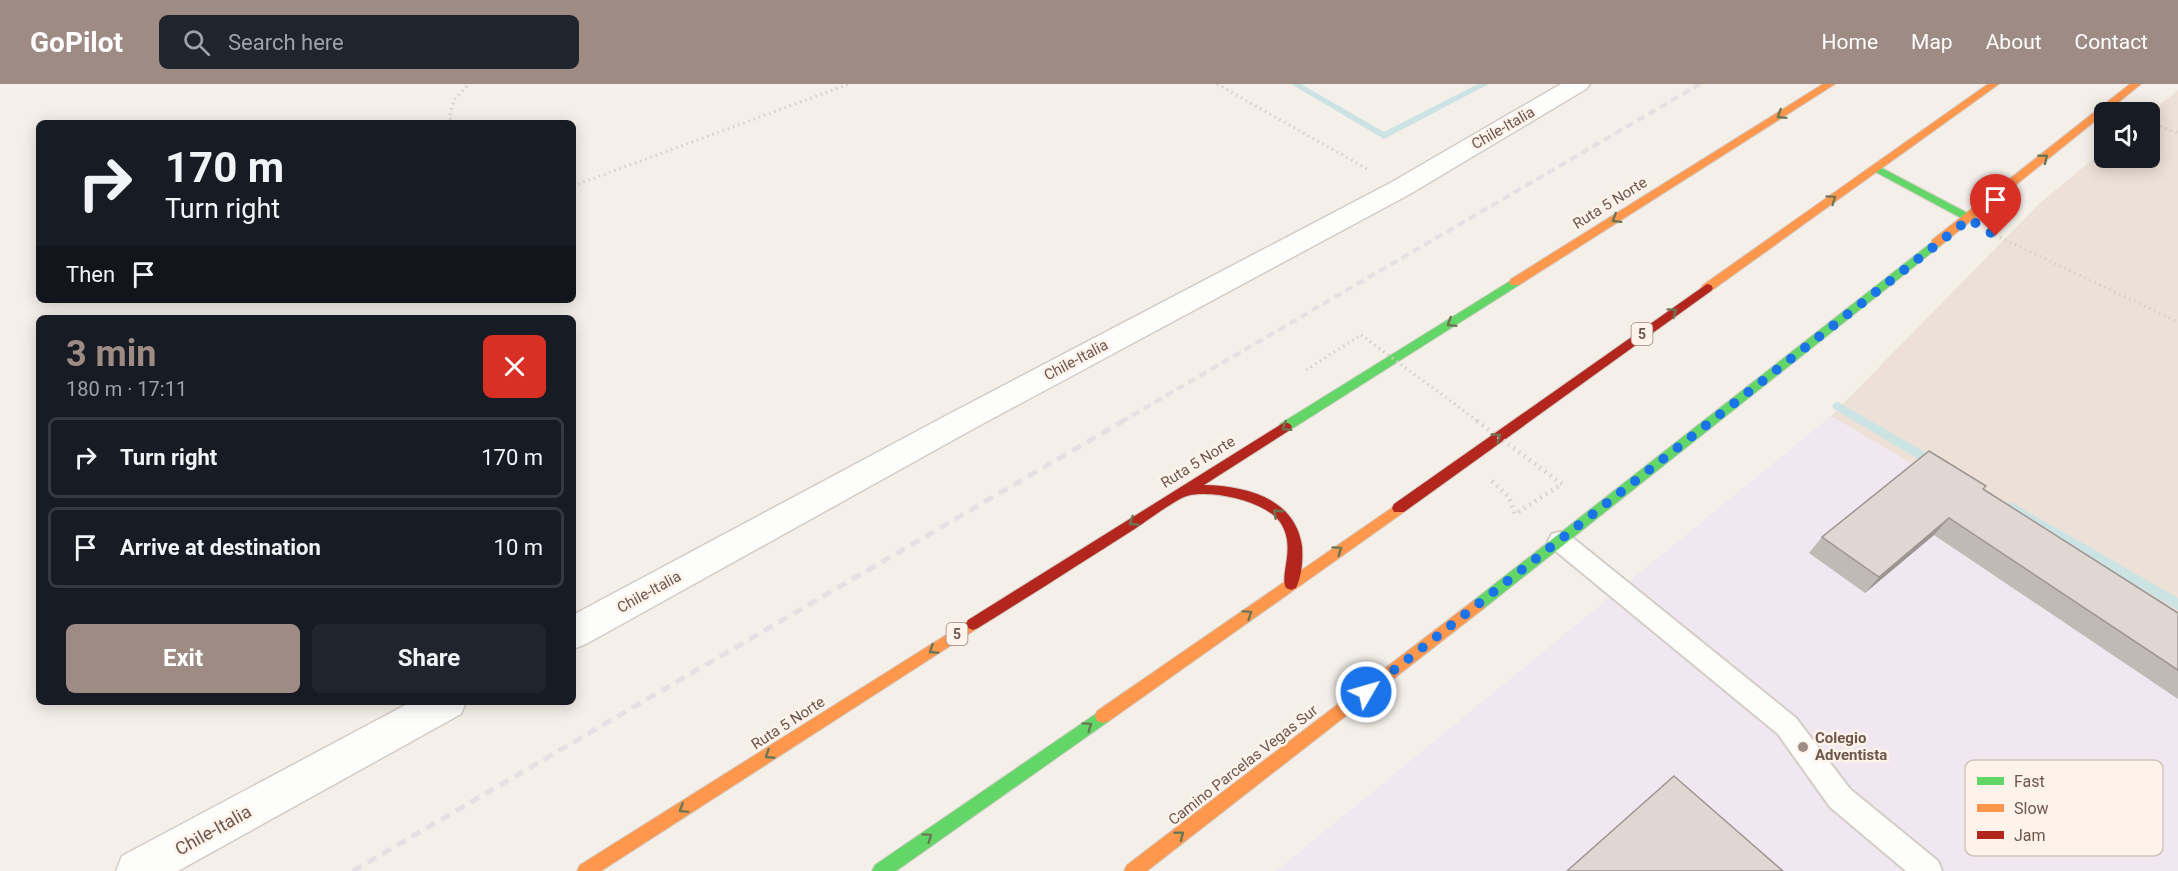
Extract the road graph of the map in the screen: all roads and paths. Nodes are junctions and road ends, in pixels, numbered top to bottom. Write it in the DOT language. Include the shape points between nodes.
graph roads {
  1 [pos="469,84"];
  2 [pos="849,84"];
  3 [pos="1217,84"];
  4 [pos="1578,84"];
  5 [pos="1830,84"];
  6 [pos="1994,84"];
  7 [pos="2136,84"];
  8 [pos="451,120"];
  9 [pos="2160,126"];
  10 [pos="2178,133"];
  11 [pos="1876,168"];
  12 [pos="576,185"];
  13 [pos="1401,188"];
  14 [pos="1969,219"];
  15 [pos="2178,322"];
  16 [pos="1316,364"];
  17 [pos="1182,491"];
  18 [pos="1515,514"];
  19 [pos="1560,542"];
  20 [pos="1291,584"];
  21 [pos="576,631"];
  22 [pos="441,705"];
  23 [pos="137,871"];
  24 [pos="586,871"];
  25 [pos="880,871"];
  26 [pos="1133,871"];
  27 [pos="1928,871"];
  1 -- 8 [label="path" via="454,100"];
  2 -- 12 [label="path"];
  3 -- 13 [label="path"];
  4 -- 13 [label="street, Chile-Italia"];
  5 -- 17 [label="main road, Ruta 5 Norte / 5, one-way"];
  6 -- 11 [label="main road, 5"];
  14 -- 7 [label="main road, Camino Parcelas Vegas Sur, one-way"];
  9 -- 10 [label="path"];
  11 -- 14 [label="main road"];
  20 -- 11 [label="main road, 5, one-way"];
  13 -- 21 [label="street, Chile-Italia"];
  14 -- 15 [label="path" via="1996,236"];
  14 -- 19 [label="main road, Camino Parcelas Vegas Sur"];
  16 -- 18 [label="path, bridge" via="1361,335 1562,484"];
  20 -- 17 [label="main road, one-way" via="1297,569 1295,538 1277,512 1252,496 1233,491"];
  17 -- 24 [label="main road, Ruta 5 Norte / 5, one-way"];
  26 -- 19 [label="main road, Camino Parcelas Vegas Sur, one-way"];
  19 -- 27 [label="lane" via="1787,726 1840,798"];
  25 -- 20 [label="main road, 5, one-way"];
  22 -- 23 [label="street, Chile-Italia"];
}
